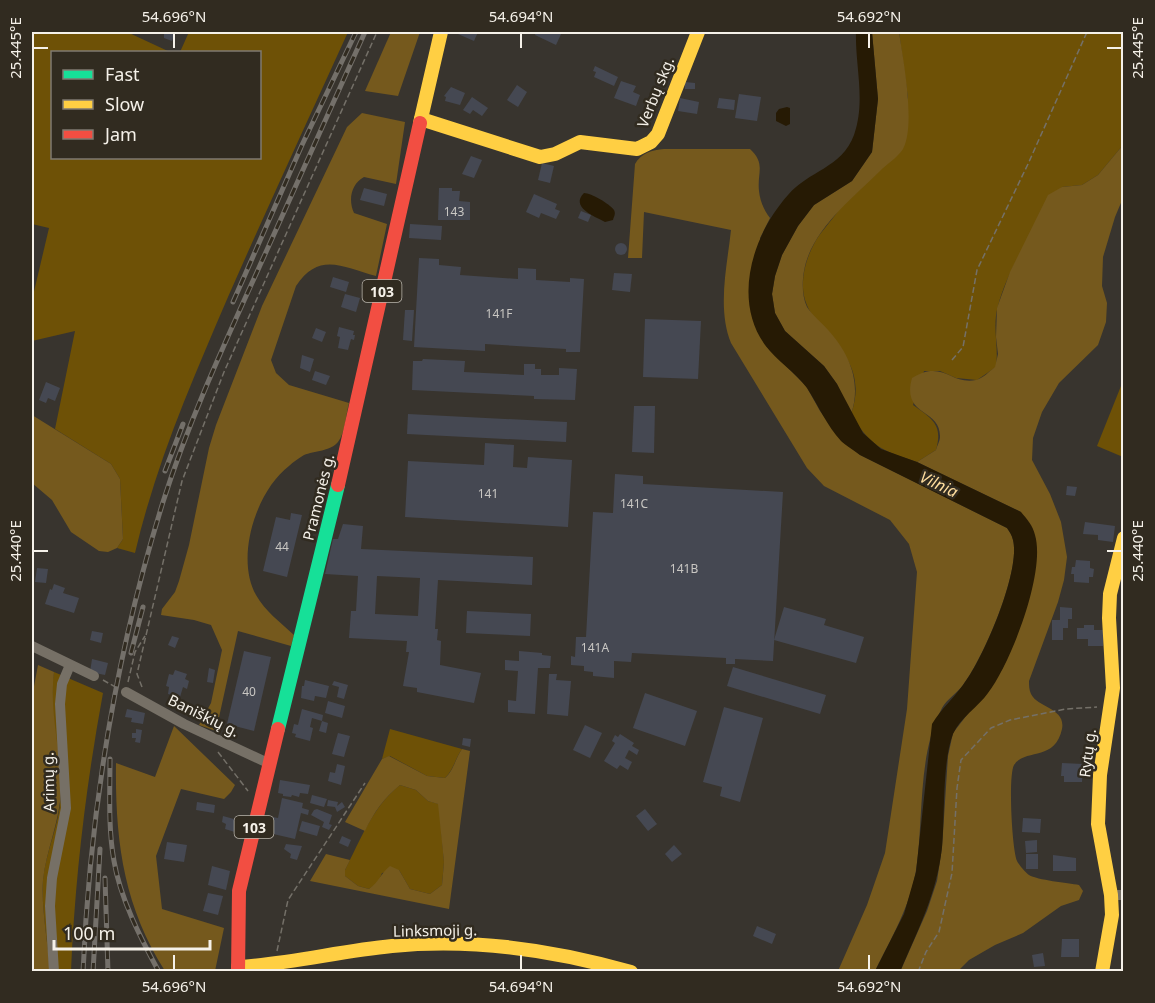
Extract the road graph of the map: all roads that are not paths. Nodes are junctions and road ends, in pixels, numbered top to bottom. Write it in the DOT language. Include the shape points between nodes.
graph roads {
  1 [pos="441,32"];
  2 [pos="698,32"];
  3 [pos="422,119"];
  4 [pos="1124,538"];
  5 [pos="1117,638"];
  6 [pos="32,646"];
  7 [pos="70,665"];
  8 [pos="94,676"];
  9 [pos="126,692"];
  10 [pos="270,764"];
  11 [pos="1118,895"];
  12 [pos="238,969"];
  13 [pos="54,972"];
  14 [pos="631,972"];
  15 [pos="1102,972"];
  1 -- 3 [label="main road, Pramonės g. / 103"];
  2 -- 3 [label="main road, Verbų skg." via="658,134 645,147 580,142 540,157"];
  3 -- 10 [label="main road, Pramonės g. / 103"];
  4 -- 5 [label="main road, Rytų g." via="1110,594"];
  5 -- 11 [label="main road, Rytų g." via="1098,824"];
  6 -- 7 [label="street"];
  7 -- 8 [label="street"];
  7 -- 13 [label="street, Arimų g." via="62,684 60,704 66,808 52,878"];
  9 -- 10 [label="street, Baniškių g."];
  10 -- 12 [label="main road, Pramonės g. / 103" via="239,891"];
  11 -- 15 [label="main road, Rytų g."];
  12 -- 14 [label="main road, Linksmoji g." via="393,946 470,944 553,954"];
}
